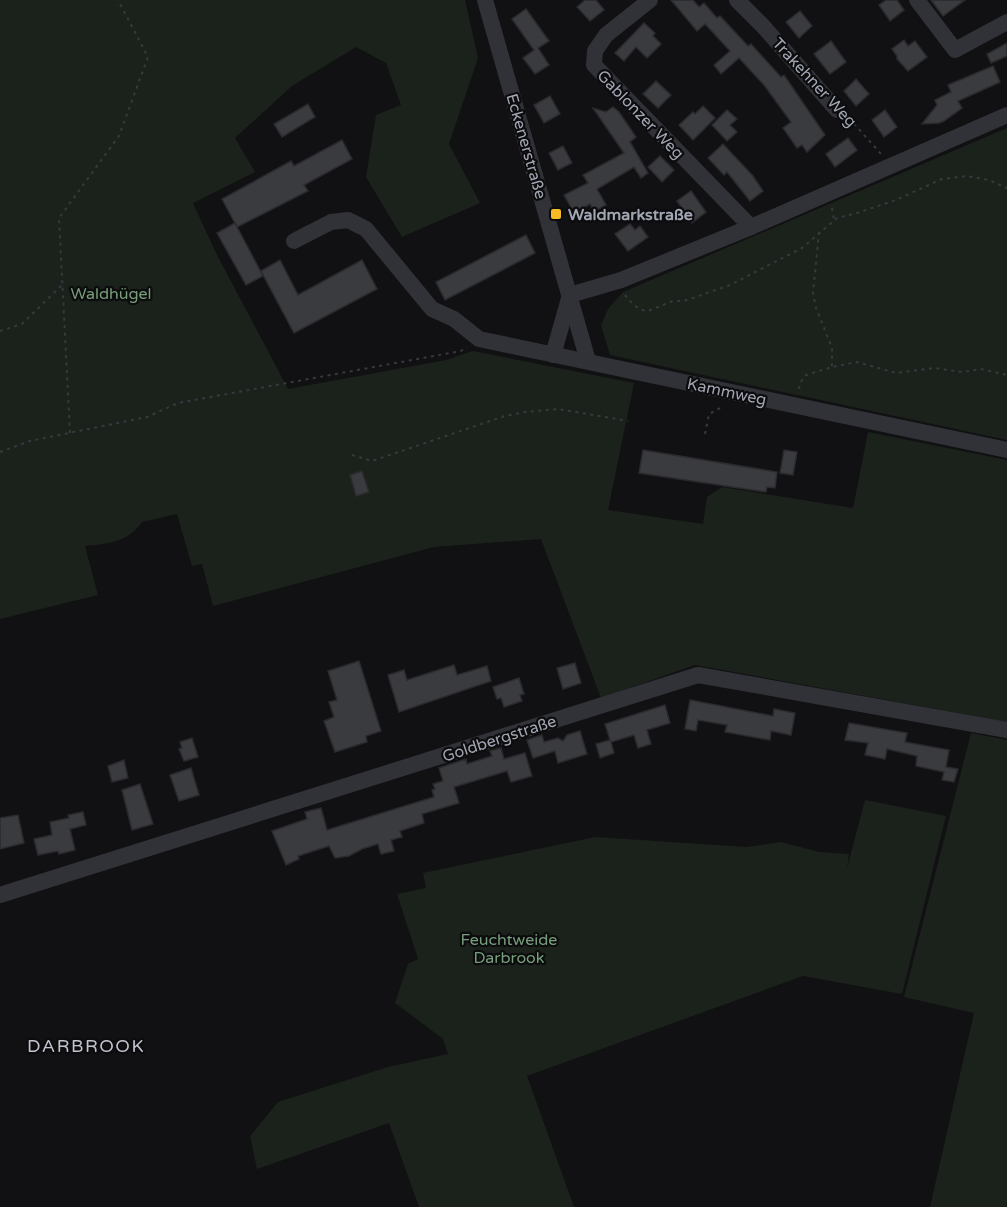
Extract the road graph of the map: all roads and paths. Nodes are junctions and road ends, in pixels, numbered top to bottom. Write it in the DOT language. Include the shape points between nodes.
graph roads {
  1 [pos="118,0"];
  2 [pos="485,0"];
  3 [pos="650,0"];
  4 [pos="737,0"];
  5 [pos="917,0"];
  6 [pos="1007,22"];
  7 [pos="837,110"];
  8 [pos="1007,115"];
  9 [pos="890,166"];
  10 [pos="1007,188"];
  11 [pos="751,227"];
  12 [pos="819,232"];
  13 [pos="294,241"];
  14 [pos="615,282"];
  15 [pos="63,284"];
  16 [pos="570,295"];
  17 [pos="0,331"];
  18 [pos="479,339"];
  19 [pos="553,355"];
  20 [pos="588,361"];
  21 [pos="832,367"];
  22 [pos="1007,375"];
  23 [pos="723,403"];
  24 [pos="797,406"];
  25 [pos="628,421"];
  26 [pos="70,433"];
  27 [pos="705,435"];
  28 [pos="1007,450"];
  29 [pos="0,453"];
  30 [pos="352,456"];
  31 [pos="1007,730"];
  32 [pos="0,896"];
  1 -- 15 [label="path" via="148,57 119,136 59,218"];
  2 -- 16 [label="street, Eckenerstraße"];
  3 -- 11 [label="street, Gablonzer Weg" via="606,35 595,51 594,65"];
  4 -- 7 [label="street, Trakehner Weg"];
  5 -- 6 [label="street" via="955,50"];
  7 -- 9 [label="path, Trakehner Weg" via="853,122"];
  8 -- 9 [label="street"];
  9 -- 11 [label="street"];
  10 -- 12 [label="path" via="967,176 942,179 896,200 837,218"];
  11 -- 14 [label="street"];
  12 -- 14 [label="path" via="802,248 730,285 648,311 634,305"];
  12 -- 21 [label="path" via="813,292 832,348"];
  13 -- 18 [label="street, Kammweg" via="331,222 348,220 357,224 382,246 432,309 454,319"];
  14 -- 16 [label="street"];
  15 -- 17 [label="path" via="22,324"];
  15 -- 26 [label="path"];
  16 -- 19 [label="street"];
  16 -- 20 [label="street, Eckenerstraße"];
  18 -- 19 [label="street, Kammweg"];
  18 -- 26 [label="path" via="461,351 178,402 147,417"];
  19 -- 20 [label="street, Kammweg"];
  20 -- 24 [label="street, Kammweg"];
  21 -- 22 [label="path" via="856,362 896,373 934,368 962,372 981,369"];
  21 -- 24 [label="path" via="806,375 800,383"];
  23 -- 27 [label="path" via="710,414"];
  24 -- 28 [label="street, Kammweg"];
  25 -- 30 [label="path" via="541,410 505,416 372,461"];
  26 -- 29 [label="path" via="30,441"];
  31 -- 32 [label="street, Goldbergstraße" via="698,675"];
}
